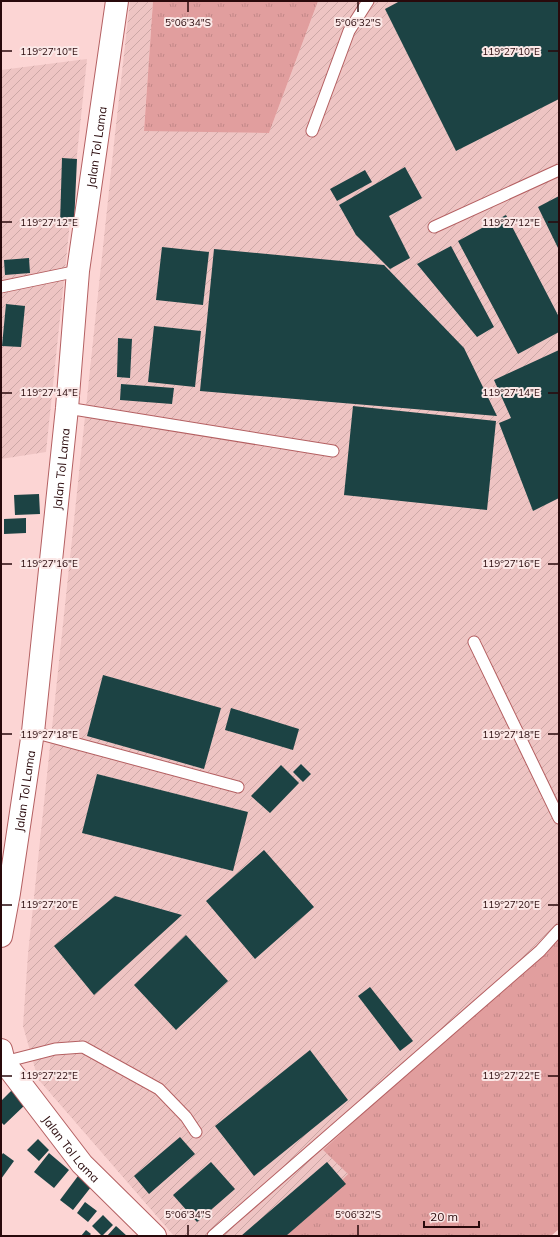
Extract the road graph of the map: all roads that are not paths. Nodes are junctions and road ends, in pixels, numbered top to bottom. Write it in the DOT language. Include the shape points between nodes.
graph roads {
  1 [pos="117,1"];
  2 [pos="368,1"];
  3 [pos="312,131"];
  4 [pos="559,170"];
  5 [pos="434,227"];
  6 [pos="78,271"];
  7 [pos="1,287"];
  8 [pos="67,408"];
  9 [pos="333,451"];
  10 [pos="474,642"];
  11 [pos="33,732"];
  12 [pos="238,787"];
  13 [pos="559,818"];
  14 [pos="559,930"];
  15 [pos="1,936"];
  16 [pos="2,1056"];
  17 [pos="196,1132"];
  18 [pos="155,1236"];
  19 [pos="213,1236"];
  1 -- 6 [label="street, Jalan Tol Lama"];
  2 -- 3 [label="lane" via="349,31"];
  4 -- 5 [label="lane"];
  6 -- 7 [label="lane"];
  6 -- 8 [label="street, Jalan Tol Lama"];
  8 -- 9 [label="lane"];
  8 -- 11 [label="street, Jalan Tol Lama"];
  10 -- 13 [label="lane"];
  11 -- 12 [label="lane"];
  11 -- 15 [label="street, Jalan Tol Lama"];
  14 -- 19 [label="lane" via="540,951"];
  16 -- 17 [label="lane" via="83,1047 159,1089"];
  16 -- 18 [label="street, Jalan Tol Lama" via="82,1164"];
}
